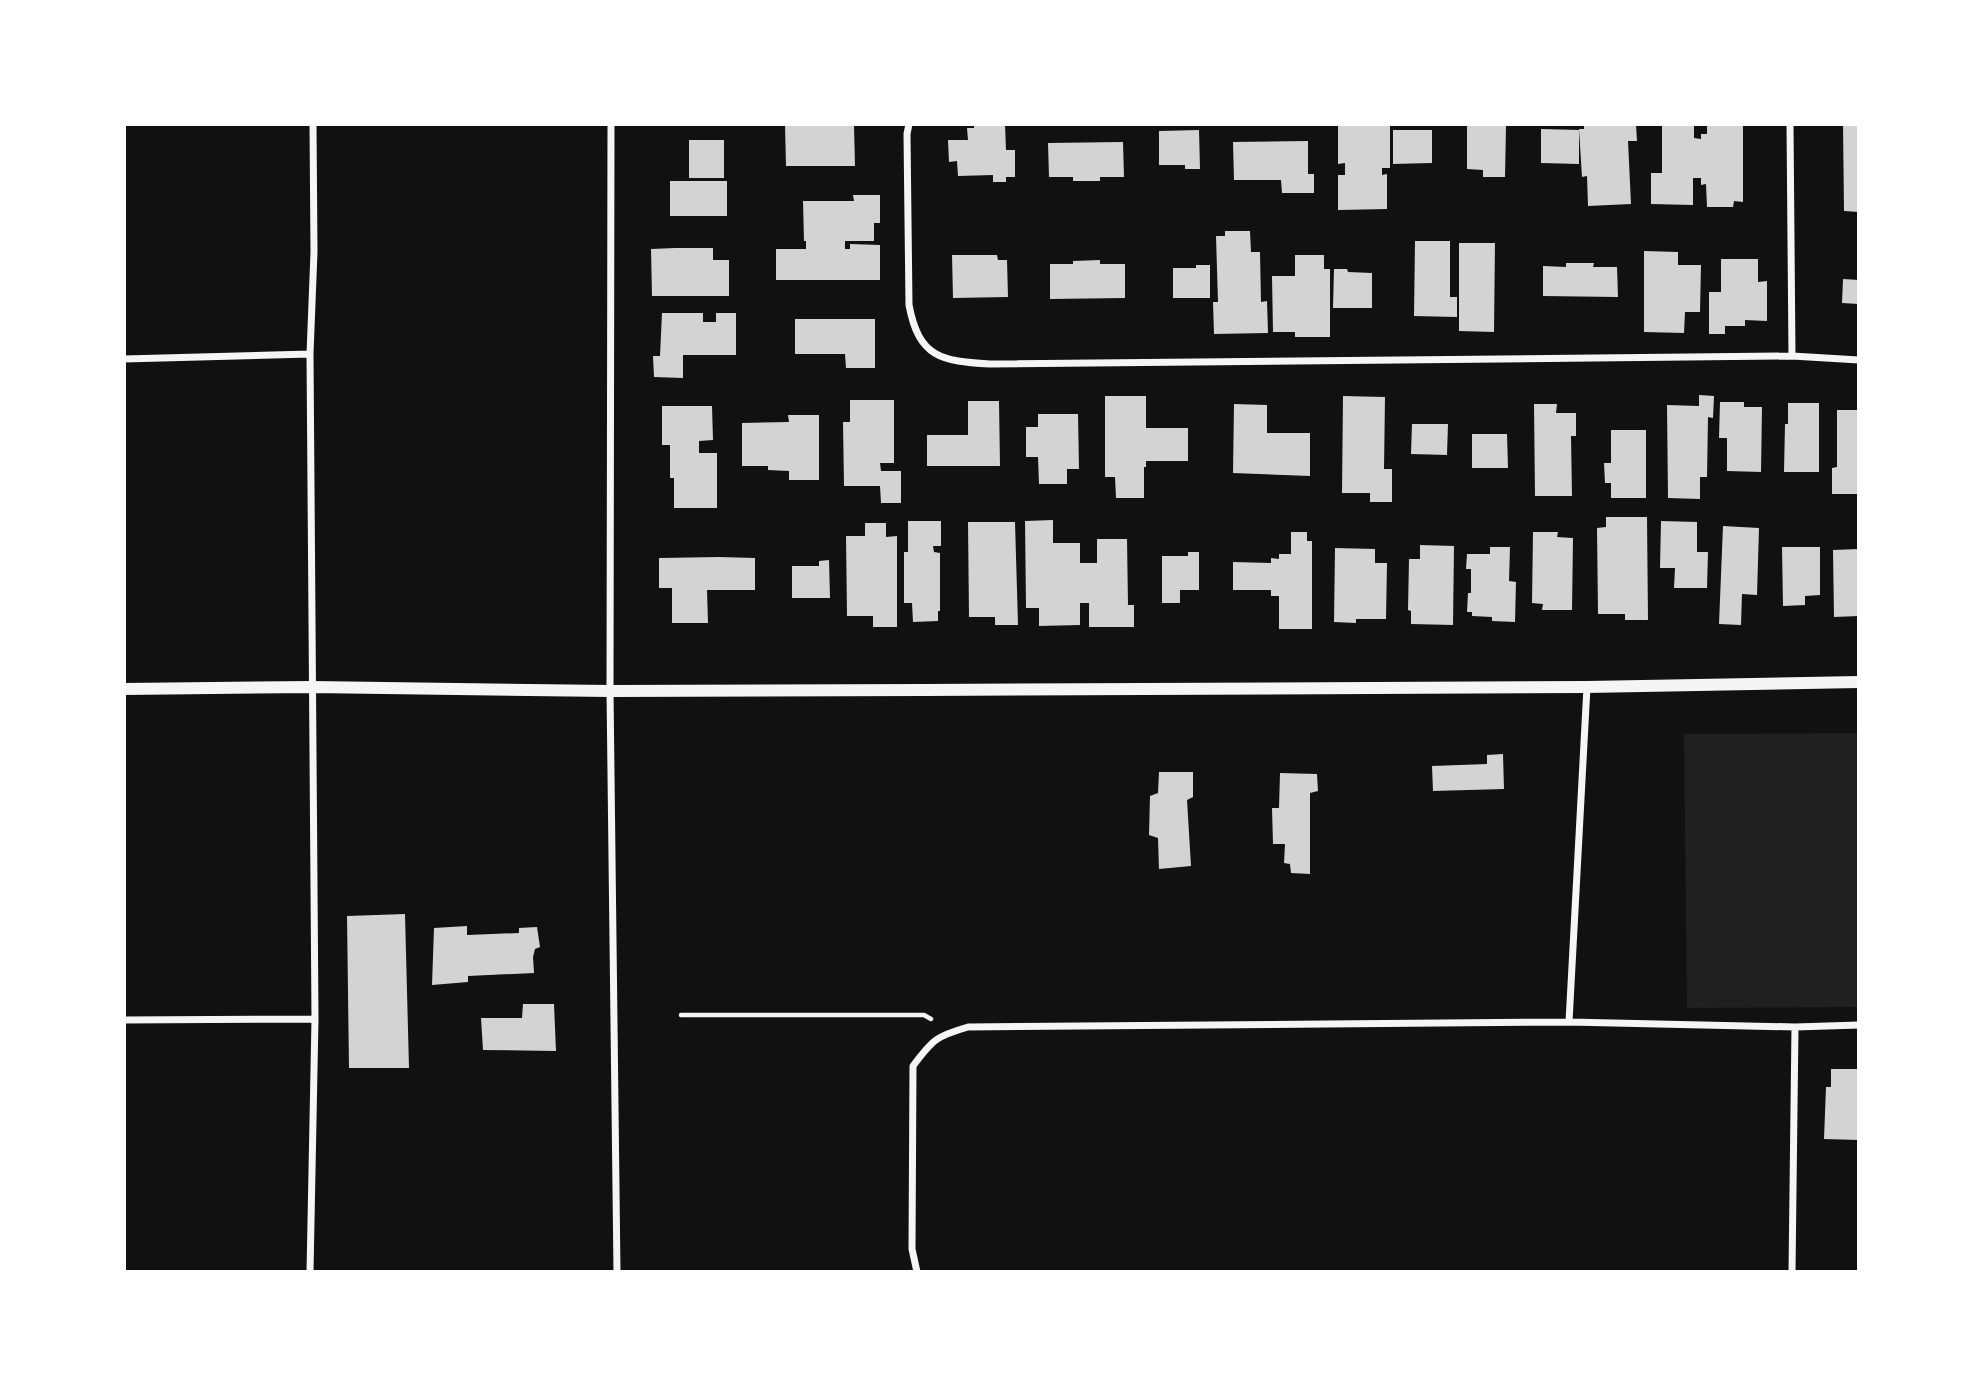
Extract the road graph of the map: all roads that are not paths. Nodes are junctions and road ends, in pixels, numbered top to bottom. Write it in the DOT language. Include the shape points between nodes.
graph roads {
  1 [pos="313,124"];
  2 [pos="611,124"];
  3 [pos="909,124"];
  4 [pos="1790,124"];
  5 [pos="310,354"];
  6 [pos="1792,356"];
  7 [pos="124,359"];
  8 [pos="1859,360"];
  9 [pos="1859,682"];
  10 [pos="312,687"];
  11 [pos="1587,687"];
  12 [pos="124,690"];
  13 [pos="610,691"];
  14 [pos="315,1019"];
  15 [pos="124,1020"];
  16 [pos="1569,1022"];
  17 [pos="1859,1025"];
  18 [pos="1795,1027"];
  19 [pos="310,1272"];
  20 [pos="617,1272"];
  21 [pos="917,1272"];
  22 [pos="1792,1272"];
  1 -- 5 [label="street"];
  2 -- 13 [label="street"];
  3 -- 6 [label="street" via="909,305 914,331 932,352 955,362"];
  4 -- 6 [label="street"];
  5 -- 7 [label="street"];
  5 -- 10 [label="street"];
  6 -- 8 [label="street"];
  9 -- 11 [label="street"];
  10 -- 12 [label="street"];
  10 -- 13 [label="street"];
  10 -- 14 [label="street"];
  11 -- 13 [label="street"];
  11 -- 16 [label="street"];
  13 -- 20 [label="street"];
  14 -- 15 [label="street"];
  14 -- 19 [label="street"];
  16 -- 18 [label="street"];
  16 -- 21 [label="street" via="968,1027 946,1033 928,1046 914,1066 912,1249"];
  17 -- 18 [label="street"];
  18 -- 22 [label="street"];
}
